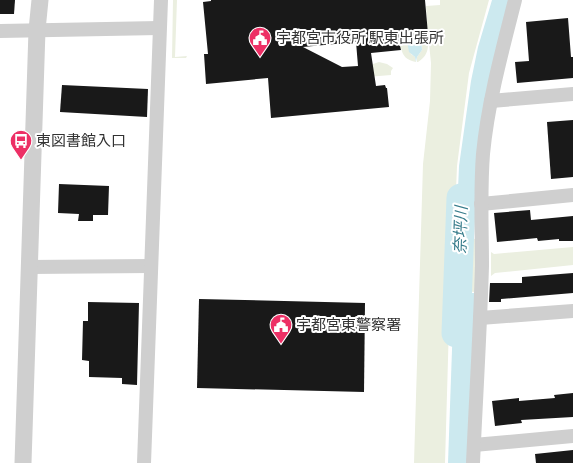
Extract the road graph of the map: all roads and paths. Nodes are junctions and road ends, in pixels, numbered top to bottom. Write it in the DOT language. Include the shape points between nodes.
graph roads {
  1 [pos="40,0"];
  2 [pos="160,0"];
  3 [pos="515,0"];
  4 [pos="520,0"];
  5 [pos="159,28"];
  6 [pos="37,30"];
  7 [pos="0,31"];
  8 [pos="573,94"];
  9 [pos="491,101"];
  10 [pos="573,195"];
  11 [pos="481,204"];
  12 [pos="151,266"];
  13 [pos="29,267"];
  14 [pos="573,311"];
  15 [pos="480,318"];
  16 [pos="573,436"];
  17 [pos="474,445"];
  18 [pos="23,463"];
  19 [pos="144,463"];
  20 [pos="474,463"];
  1 -- 6 [label="street"];
  2 -- 5 [label="street"];
  3 -- 4 [label="street"];
  3 -- 9 [label="street"];
  5 -- 6 [label="street"];
  5 -- 12 [label="street"];
  6 -- 7 [label="street"];
  6 -- 13 [label="street"];
  8 -- 9 [label="street"];
  9 -- 11 [label="street" via="483,154"];
  10 -- 11 [label="street"];
  11 -- 15 [label="street"];
  12 -- 13 [label="street"];
  12 -- 19 [label="street"];
  13 -- 18 [label="street"];
  14 -- 15 [label="street"];
  15 -- 17 [label="street"];
  16 -- 17 [label="street"];
  17 -- 20 [label="street"];
}
